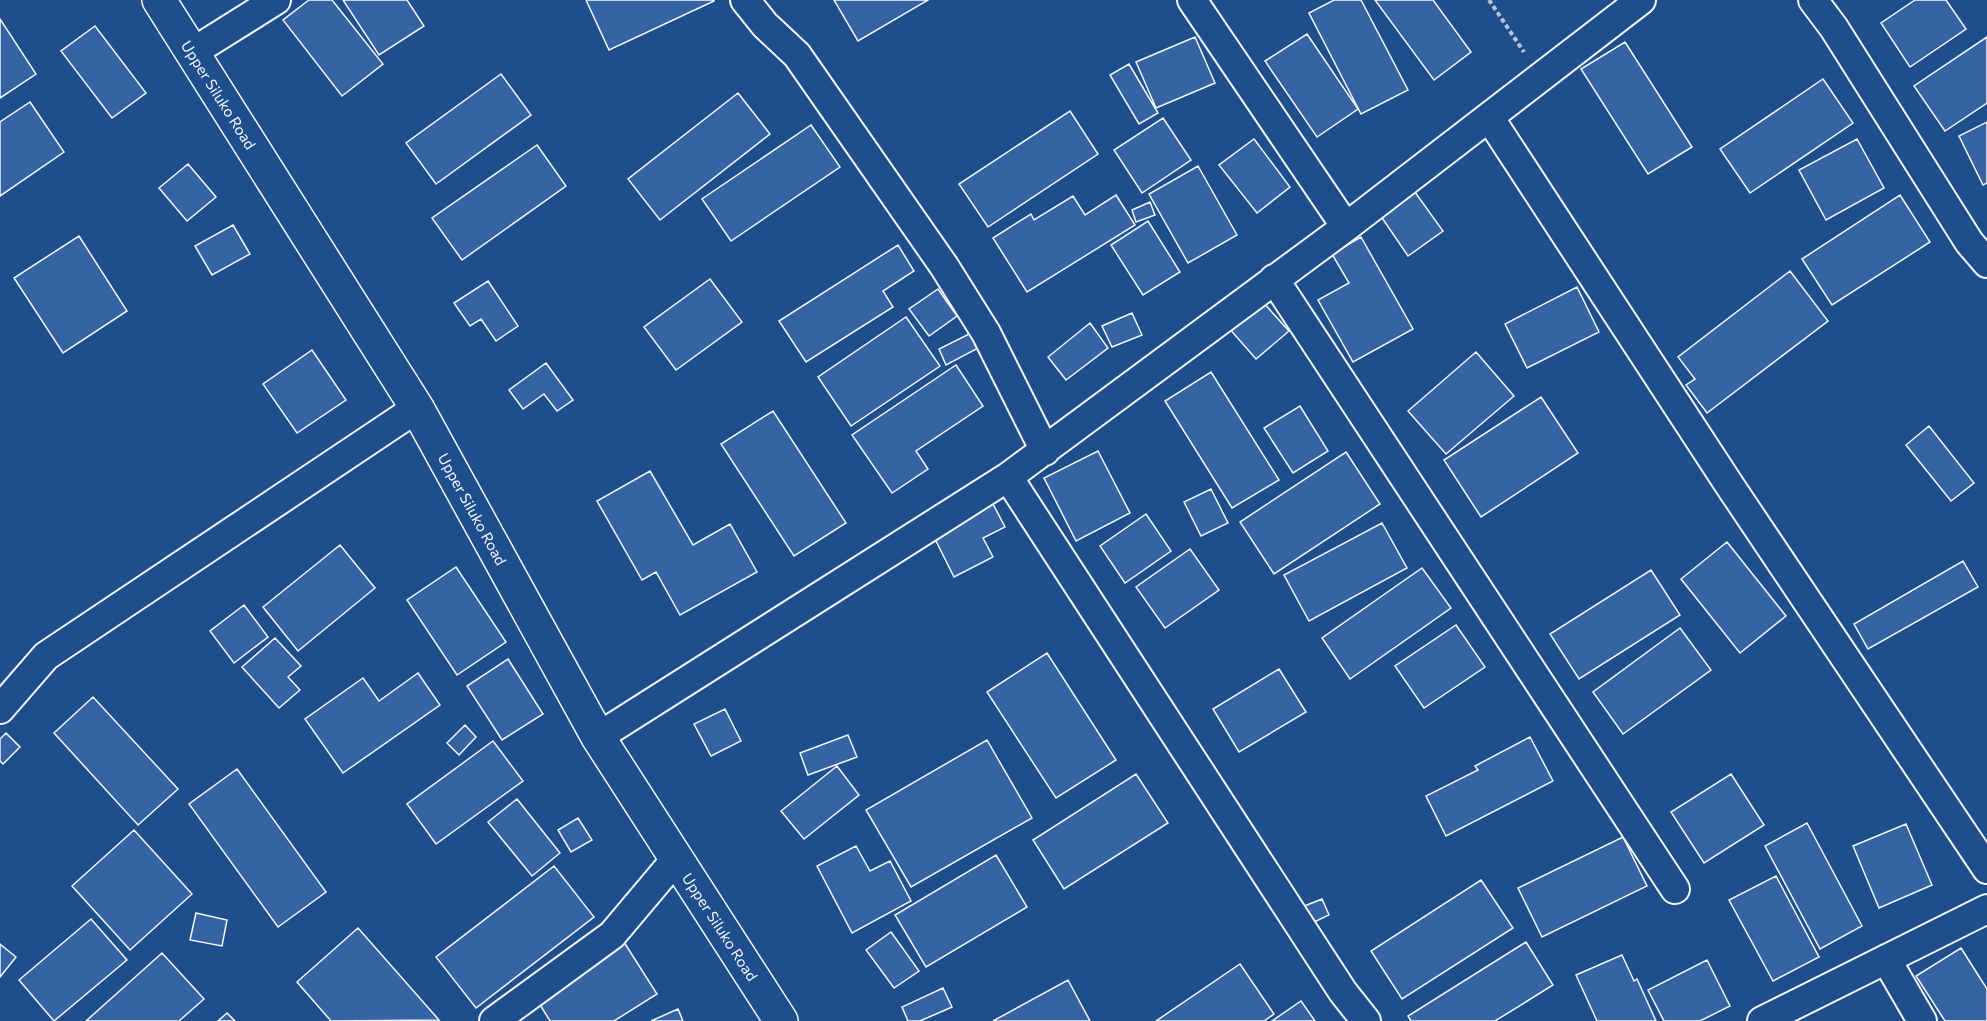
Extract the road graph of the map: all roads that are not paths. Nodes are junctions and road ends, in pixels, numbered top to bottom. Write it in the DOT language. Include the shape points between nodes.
graph roads {
  1 [pos="159,0"];
  2 [pos="276,0"];
  3 [pos="745,0"];
  4 [pos="1192,0"];
  5 [pos="1641,0"];
  6 [pos="1813,0"];
  7 [pos="193,52"];
  8 [pos="1489,117"];
  9 [pos="1346,226"];
  10 [pos="1987,263"];
  11 [pos="1274,279"];
  12 [pos="417,408"];
  13 [pos="1045,451"];
  14 [pos="1008,477"];
  15 [pos="0,710"];
  16 [pos="598,737"];
  17 [pos="676,859"];
  18 [pos="1987,869"];
  19 [pos="1675,890"];
  20 [pos="1987,909"];
  21 [pos="1886,960"];
  22 [pos="494,1021"];
  23 [pos="781,1021"];
  24 [pos="1366,1021"];
  25 [pos="1762,1021"];
  26 [pos="1922,1021"];
  1 -- 7 [label="main road, Upper Siluko Road"];
  2 -- 7 [label="street"];
  3 -- 13 [label="street" via="797,55 944,266 986,333"];
  4 -- 9 [label="street"];
  5 -- 8 [label="street"];
  6 -- 10 [label="street" via="1969,242"];
  7 -- 12 [label="main road, Upper Siluko Road"];
  8 -- 9 [label="street"];
  8 -- 18 [label="street"];
  9 -- 11 [label="street"];
  11 -- 13 [label="street"];
  11 -- 19 [label="street"];
  12 -- 15 [label="street" via="46,656"];
  12 -- 16 [label="main road, Upper Siluko Road"];
  13 -- 14 [label="street"];
  14 -- 16 [label="street"];
  14 -- 24 [label="street" via="1343,992"];
  16 -- 17 [label="main road, Upper Siluko Road"];
  17 -- 22 [label="street" via="612,935"];
  17 -- 23 [label="main road, Upper Siluko Road"];
  20 -- 21 [label="street"];
  21 -- 25 [label="street"];
  21 -- 26 [label="street"];
}
